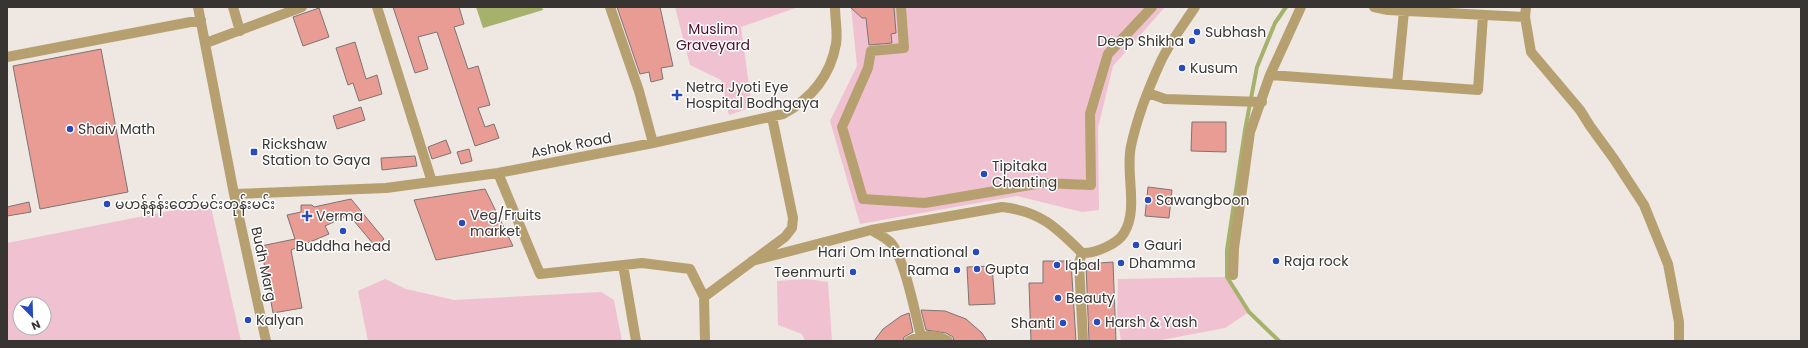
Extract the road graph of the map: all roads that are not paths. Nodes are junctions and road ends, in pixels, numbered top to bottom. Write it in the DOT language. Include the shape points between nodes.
graph roads {
  1 [pos="198,7"];
  2 [pos="233,7"];
  3 [pos="302,7"];
  4 [pos="377,7"];
  5 [pos="610,7"];
  6 [pos="835,7"];
  7 [pos="901,7"];
  8 [pos="1152,7"];
  9 [pos="1196,7"];
  10 [pos="1301,7"];
  11 [pos="1374,7"];
  12 [pos="1404,11"];
  13 [pos="1526,12"];
  14 [pos="1483,15"];
  15 [pos="201,20"];
  16 [pos="240,31"];
  17 [pos="206,43"];
  18 [pos="7,57"];
  19 [pos="1270,75"];
  20 [pos="1397,84"];
  21 [pos="1148,93"];
  22 [pos="1262,102"];
  23 [pos="772,117"];
  24 [pos="653,143"];
  25 [pos="498,173"];
  26 [pos="432,182"];
  27 [pos="234,194"];
  28 [pos="871,230"];
  29 [pos="1082,253"];
  30 [pos="752,261"];
  31 [pos="623,265"];
  32 [pos="1233,275"];
  33 [pos="704,297"];
  34 [pos="921,336"];
  35 [pos="266,341"];
  36 [pos="636,341"];
  37 [pos="705,341"];
  38 [pos="909,341"];
  39 [pos="948,341"];
  40 [pos="1083,341"];
  41 [pos="1679,341"];
  1 -- 15 [label="street, Budh Marg"];
  2 -- 16 [label="street"];
  3 -- 16 [label="street"];
  4 -- 26 [label="street"];
  5 -- 24 [label="street"];
  6 -- 23 [label="street, Ashok Road" via="836,44 827,71 816,89 799,105"];
  7 -- 8 [label="street" via="904,48 871,51 868,68 842,127 863,199 926,203 1042,183 1091,185 1090,114 1108,54"];
  9 -- 21 [label="street" via="1162,60"];
  10 -- 19 [label="street"];
  11 -- 12 [label="street"];
  12 -- 14 [label="street"];
  12 -- 20 [label="street"];
  13 -- 14 [label="street"];
  13 -- 41 [label="street" via="1531,52 1580,110 1644,205 1668,264 1679,322"];
  14 -- 20 [label="street" via="1478,90"];
  15 -- 17 [label="street, Budh Marg"];
  15 -- 18 [label="street"];
  16 -- 17 [label="street"];
  17 -- 27 [label="street, Budh Marg"];
  19 -- 20 [label="street"];
  19 -- 22 [label="street"];
  21 -- 22 [label="street" via="1165,99"];
  21 -- 29 [label="street" via="1130,148 1130,217 1124,234 1108,247"];
  22 -- 32 [label="street" via="1250,132 1234,248"];
  23 -- 24 [label="street, Ashok Road"];
  23 -- 30 [label="street" via="793,218 792,228"];
  24 -- 25 [label="street, Ashok Road"];
  25 -- 26 [label="street, Ashok Road"];
  25 -- 31 [label="street" via="540,274"];
  26 -- 27 [label="street, Ashok Road" via="386,188"];
  27 -- 35 [label="street, Budh Marg"];
  28 -- 29 [label="street" via="1002,207 1034,214 1062,233"];
  28 -- 30 [label="street"];
  28 -- 34 [label="street" via="890,242 895,249"];
  29 -- 40 [label="street" via="1079,263"];
  30 -- 33 [label="street"];
  31 -- 33 [label="street" via="642,263 690,269"];
  31 -- 36 [label="street"];
  33 -- 37 [label="street"];
  34 -- 38 [label="street"];
  34 -- 39 [label="street" via="934,336"];
}
